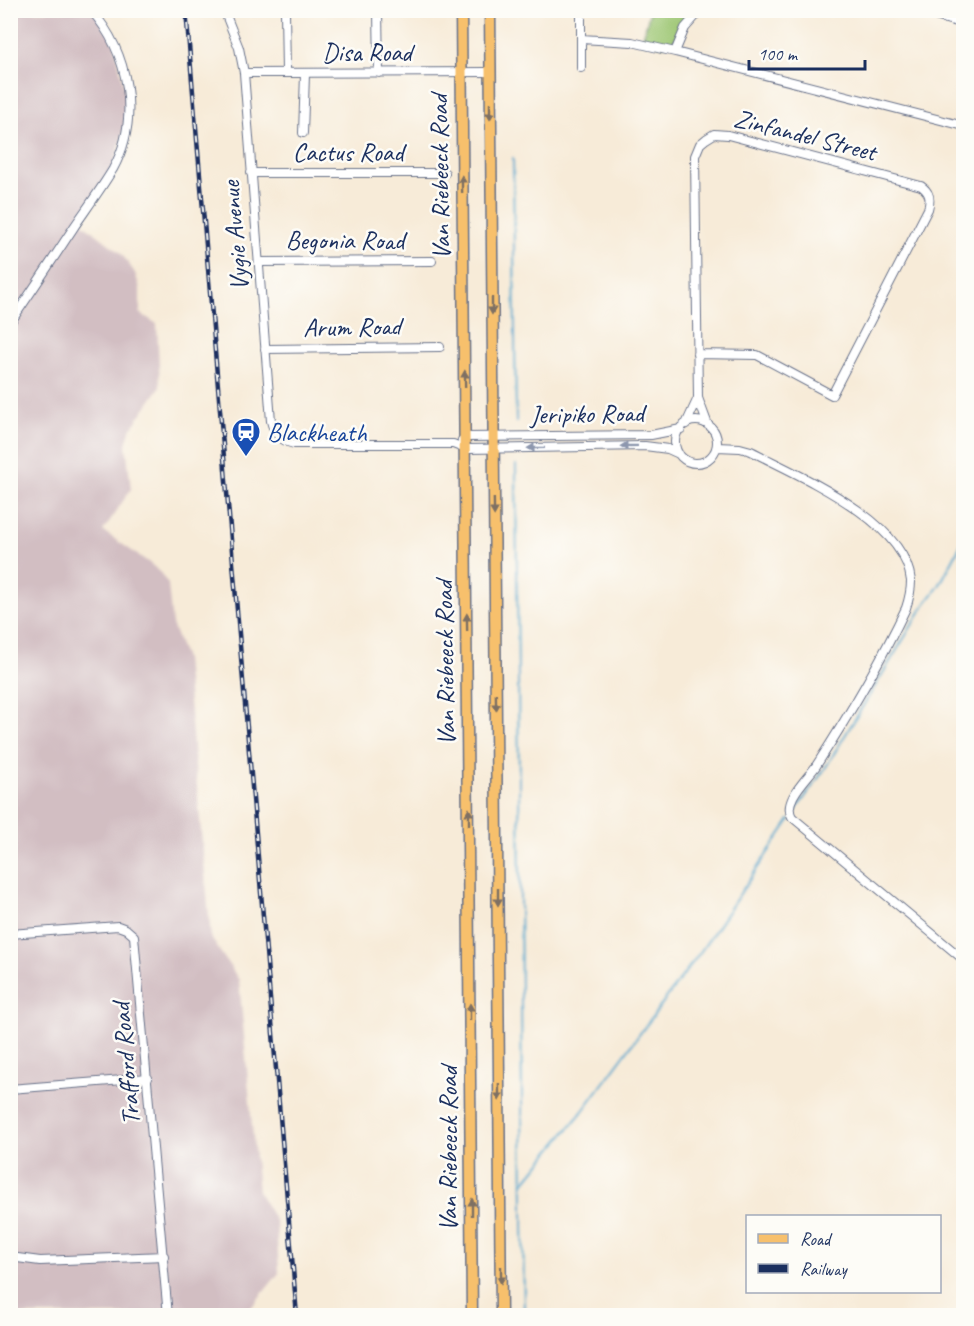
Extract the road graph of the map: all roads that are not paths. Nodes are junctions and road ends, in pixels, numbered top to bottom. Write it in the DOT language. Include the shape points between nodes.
graph roads {
  1 [pos="91,10"];
  2 [pos="224,10"];
  3 [pos="285,10"];
  4 [pos="378,10"];
  5 [pos="461,10"];
  6 [pos="490,10"];
  7 [pos="581,10"];
  8 [pos="701,10"];
  9 [pos="913,10"];
  10 [pos="963,24"];
  11 [pos="582,39"];
  12 [pos="675,52"];
  13 [pos="581,68"];
  14 [pos="461,72"];
  15 [pos="490,72"];
  16 [pos="244,73"];
  17 [pos="379,73"];
  18 [pos="286,74"];
  19 [pos="305,74"];
  20 [pos="963,126"];
  21 [pos="303,133"];
  22 [pos="251,173"];
  23 [pos="445,173"];
  24 [pos="432,261"];
  25 [pos="259,262"];
  26 [pos="10,323"];
  27 [pos="440,347"];
  28 [pos="265,349"];
  29 [pos="697,354"];
  30 [pos="698,398"];
  31 [pos="708,425"];
  32 [pos="683,427"];
  33 [pos="493,436"];
  34 [pos="463,443"];
  35 [pos="717,447"];
  36 [pos="493,449"];
  37 [pos="679,454"];
  38 [pos="10,934"];
  39 [pos="963,960"];
  40 [pos="148,1078"];
  41 [pos="10,1089"];
  42 [pos="164,1256"];
  43 [pos="10,1257"];
  44 [pos="168,1316"];
  45 [pos="472,1316"];
  46 [pos="501,1316"];
  1 -- 26 [label="street" via="108,33 123,68 128,104 124,138 112,170"];
  2 -- 16 [label="street, Vygie Avenue"];
  3 -- 18 [label="street"];
  4 -- 17 [label="street"];
  5 -- 14 [label="main road, Van Riebeeck Road"];
  6 -- 15 [label="main road, Van Riebeeck Road"];
  7 -- 11 [label="street"];
  8 -- 12 [label="street" via="686,28"];
  9 -- 10 [label="street"];
  11 -- 12 [label="street" via="632,42"];
  11 -- 13 [label="street"];
  12 -- 20 [label="street"];
  14 -- 15 [label="street, Disa Road"];
  14 -- 17 [label="street, Disa Road"];
  34 -- 14 [label="main road, Van Riebeeck Road, one-way"];
  15 -- 33 [label="main road, Van Riebeeck Road, one-way"];
  16 -- 18 [label="street, Disa Road"];
  16 -- 22 [label="street, Vygie Avenue"];
  17 -- 19 [label="street, Disa Road"];
  18 -- 19 [label="street, Disa Road"];
  19 -- 21 [label="street"];
  22 -- 23 [label="street, Cactus Road"];
  22 -- 25 [label="street, Vygie Avenue"];
  24 -- 25 [label="street, Begonia Road"];
  25 -- 28 [label="street, Vygie Avenue"];
  27 -- 28 [label="street, Arum Road"];
  28 -- 34 [label="street, Vygie Avenue" via="272,426 284,440 299,444"];
  29 -- 29 [label="street, Zinfandel Street" via="695,156 706,139 714,134 728,135 921,186 928,192 928,209 832,395 757,355"];
  29 -- 30 [label="street, Zinfandel Street"];
  30 -- 31 [label="street, Zinfandel Street"];
  30 -- 32 [label="street, Zinfandel Street"];
  31 -- 32 [label="street" via="697,422"];
  31 -- 35 [label="street" via="716,435"];
  32 -- 33 [label="street, Jeripiko Road" via="651,435"];
  32 -- 37 [label="street" via="675,441"];
  33 -- 34 [label="street, Jeripiko Road"];
  33 -- 36 [label="main road, Van Riebeeck Road"];
  34 -- 36 [label="street, Jeripiko Road"];
  45 -- 34 [label="main road, Van Riebeeck Road, one-way"];
  35 -- 37 [label="street" via="712,457 698,463 688,462"];
  35 -- 39 [label="street" via="751,451 862,512 890,538 906,565 911,580 910,596 898,624 852,709 792,799 790,815"];
  37 -- 36 [label="street, Jeripiko Road, one-way" via="645,446"];
  36 -- 46 [label="main road, Van Riebeeck Road, one-way"];
  38 -- 40 [label="street, Trafford Road" via="118,926 131,932 138,961"];
  40 -- 41 [label="street"];
  40 -- 42 [label="street, Trafford Road"];
  42 -- 43 [label="street" via="40,1262"];
  42 -- 44 [label="street, Trafford Road"];
}
